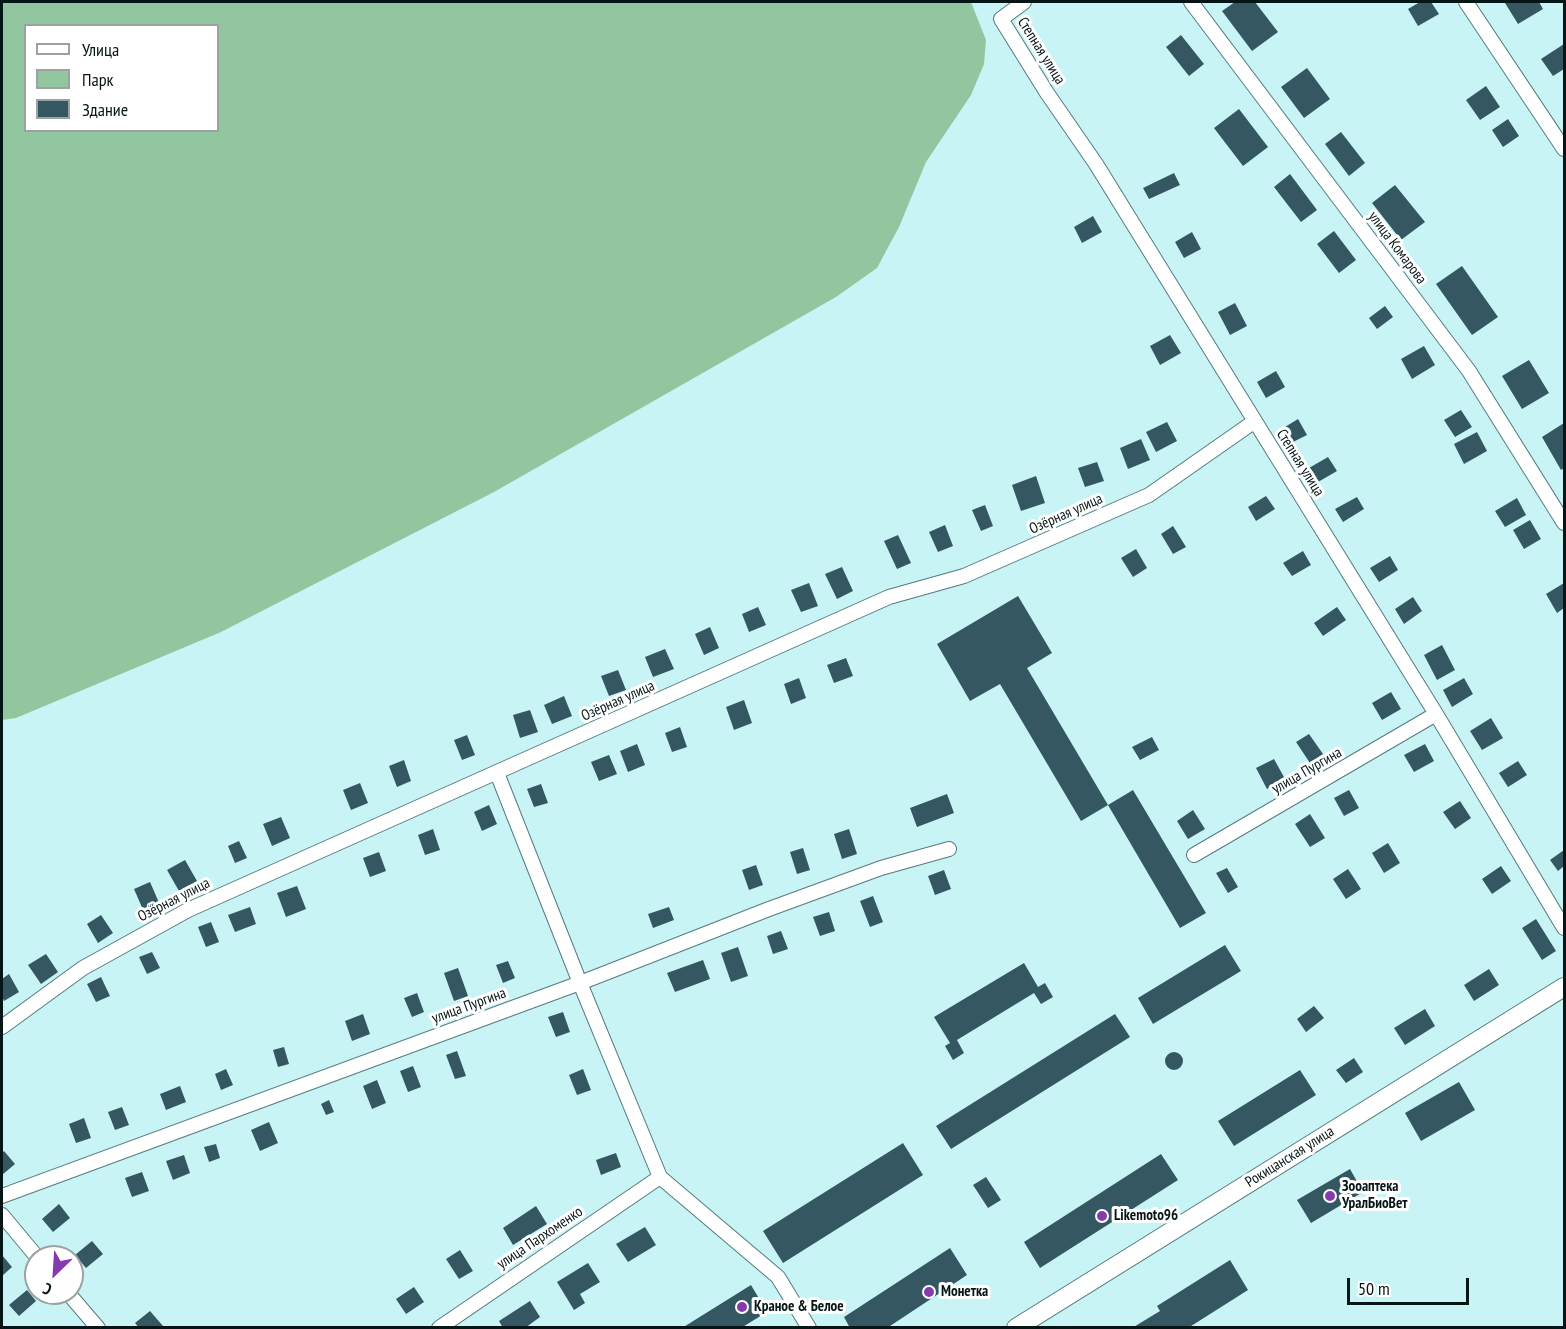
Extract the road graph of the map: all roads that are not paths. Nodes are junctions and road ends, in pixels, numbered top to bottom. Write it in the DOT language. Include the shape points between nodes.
graph roads {
  1 [pos="1024,2"];
  2 [pos="1191,2"];
  3 [pos="1466,2"];
  4 [pos="1564,149"];
  5 [pos="1255,421"];
  6 [pos="1564,523"];
  7 [pos="1436,714"];
  8 [pos="497,773"];
  9 [pos="949,849"];
  10 [pos="1194,855"];
  11 [pos="1564,928"];
  12 [pos="580,983"];
  13 [pos="1564,987"];
  14 [pos="2,1027"];
  15 [pos="660,1177"];
  16 [pos="2,1196"];
  17 [pos="2,1215"];
  18 [pos="27,1245"];
  19 [pos="78,1305"];
  20 [pos="98,1328"];
  21 [pos="439,1328"];
  22 [pos="809,1328"];
  23 [pos="1016,1328"];
  1 -- 5 [label="street, Степная улица" via="1001,19"];
  2 -- 6 [label="street, улица Комарова" via="1469,370"];
  3 -- 4 [label="street"];
  5 -- 7 [label="street, Степная улица"];
  5 -- 8 [label="street, Озёрная улица" via="1149,495 964,576 889,597"];
  7 -- 10 [label="street, улица Пургина"];
  7 -- 11 [label="street, Степная улица"];
  8 -- 12 [label="street"];
  8 -- 14 [label="street, Озёрная улица" via="188,909 83,968"];
  9 -- 12 [label="street, улица Пургина" via="881,868"];
  12 -- 15 [label="street"];
  12 -- 16 [label="street, улица Пургина"];
  13 -- 23 [label="street, Рокицанская улица"];
  15 -- 21 [label="street, улица Пархоменко"];
  15 -- 22 [label="street" via="778,1277"];
  17 -- 18 [label="street"];
  19 -- 20 [label="street"];
}
